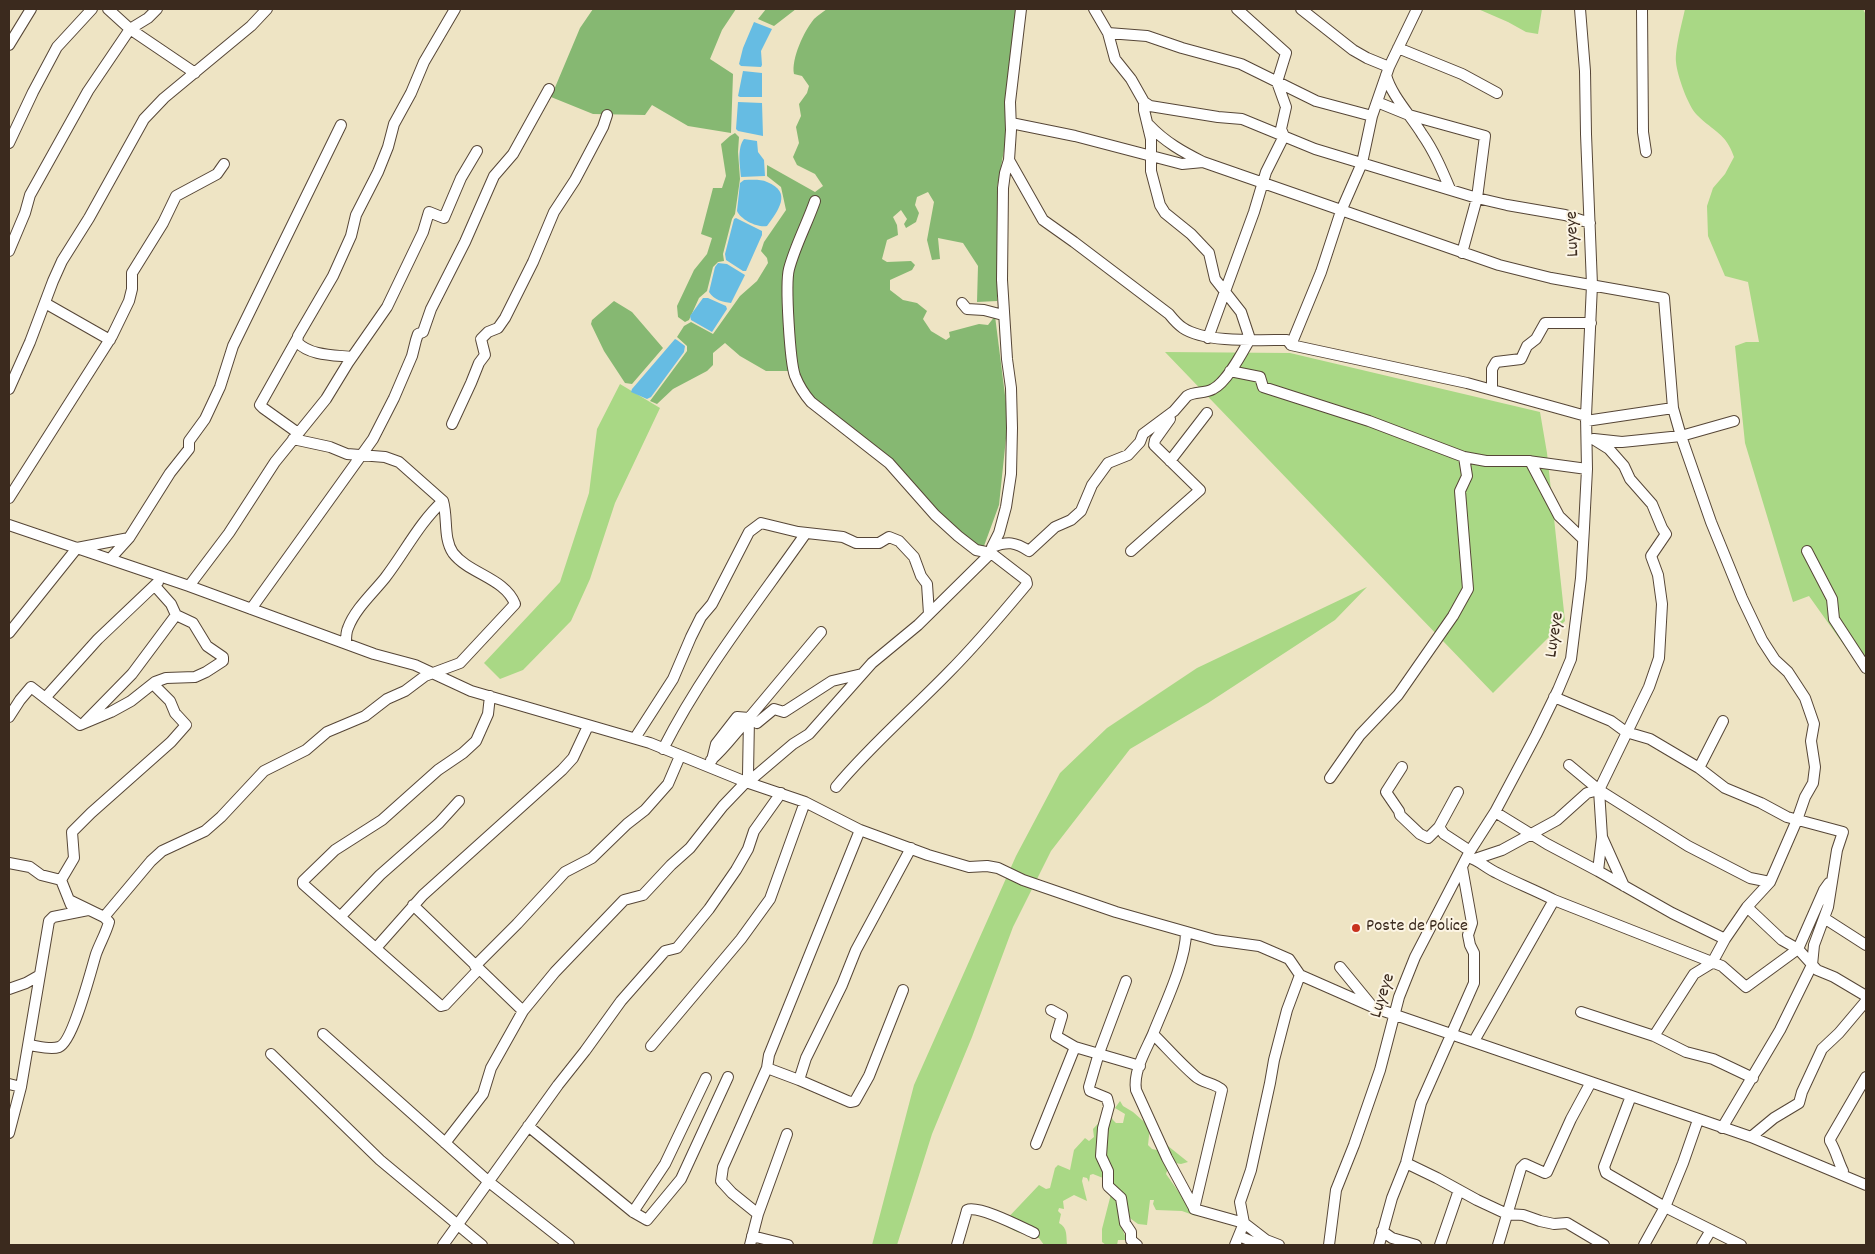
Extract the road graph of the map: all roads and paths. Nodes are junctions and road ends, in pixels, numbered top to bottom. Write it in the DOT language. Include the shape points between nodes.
graph roads {
  1 [pos="31,9"];
  2 [pos="92,9"];
  3 [pos="108,9"];
  4 [pos="157,9"];
  5 [pos="267,9"];
  6 [pos="455,9"];
  7 [pos="1021,9"];
  8 [pos="1094,9"];
  9 [pos="1237,9"];
  10 [pos="1301,9"];
  11 [pos="1417,9"];
  12 [pos="1580,9"];
  13 [pos="1642,9"];
  14 [pos="130,29"];
  15 [pos="1108,33"];
  16 [pos="9,45"];
  17 [pos="1398,48"];
  18 [pos="1388,71"];
  19 [pos="195,73"];
  20 [pos="1277,82"];
  21 [pos="549,89"];
  22 [pos="1497,93"];
  23 [pos="1144,102"];
  24 [pos="1377,102"];
  25 [pos="607,115"];
  26 [pos="1409,115"];
  27 [pos="1372,116"];
  28 [pos="1011,123"];
  29 [pos="1149,124"];
  30 [pos="341,125"];
  31 [pos="1284,136"];
  32 [pos="9,143"];
  33 [pos="477,151"];
  34 [pos="1646,152"];
  35 [pos="1151,156"];
  36 [pos="1008,160"];
  37 [pos="1203,162"];
  38 [pos="1362,163"];
  39 [pos="224,164"];
  40 [pos="1263,184"];
  41 [pos="1450,189"];
  42 [pos="1477,198"];
  43 [pos="815,201"];
  44 [pos="1341,211"];
  45 [pos="1590,223"];
  46 [pos="9,251"];
  47 [pos="1462,253"];
  48 [pos="1592,285"];
  49 [pos="1226,292"];
  50 [pos="45,302"];
  51 [pos="962,303"];
  52 [pos="1003,315"];
  53 [pos="1592,323"];
  54 [pos="1208,338"];
  55 [pos="297,339"];
  56 [pos="1250,339"];
  57 [pos="110,340"];
  58 [pos="1292,346"];
  59 [pos="352,356"];
  60 [pos="1230,371"];
  61 [pos="9,388"];
  62 [pos="1492,390"];
  63 [pos="1673,408"];
  64 [pos="1174,411"];
  65 [pos="1207,413"];
  66 [pos="1586,418"];
  67 [pos="1734,421"];
  68 [pos="452,424"];
  69 [pos="296,436"];
  70 [pos="1681,436"];
  71 [pos="1590,438"];
  72 [pos="363,455"];
  73 [pos="1464,457"];
  74 [pos="1170,461"];
  75 [pos="1530,461"];
  76 [pos="1587,469"];
  77 [pos="9,498"];
  78 [pos="444,501"];
  79 [pos="9,525"];
  80 [pos="806,533"];
  81 [pos="129,538"];
  82 [pos="1583,539"];
  83 [pos="76,548"];
  84 [pos="991,550"];
  85 [pos="1131,551"];
  86 [pos="1807,551"];
  87 [pos="110,559"];
  88 [pos="162,577"];
  89 [pos="155,586"];
  90 [pos="190,586"];
  91 [pos="251,609"];
  92 [pos="176,614"];
  93 [pos="929,614"];
  94 [pos="821,632"];
  95 [pos="9,633"];
  96 [pos="346,643"];
  97 [pos="1866,668"];
  98 [pos="431,673"];
  99 [pos="862,674"];
  100 [pos="155,682"];
  101 [pos="490,696"];
  102 [pos="1554,697"];
  103 [pos="46,698"];
  104 [pos="9,717"];
  105 [pos="749,718"];
  106 [pos="1723,721"];
  107 [pos="83,723"];
  108 [pos="588,726"];
  109 [pos="1626,732"];
  110 [pos="635,738"];
  111 [pos="663,748"];
  112 [pos="680,756"];
  113 [pos="707,762"];
  114 [pos="1569,765"];
  115 [pos="1402,768"];
  116 [pos="1699,768"];
  117 [pos="1330,778"];
  118 [pos="750,780"];
  119 [pos="836,787"];
  120 [pos="1599,790"];
  121 [pos="1458,792"];
  122 [pos="781,793"];
  123 [pos="459,801"];
  124 [pos="805,802"];
  125 [pos="1495,812"];
  126 [pos="1797,820"];
  127 [pos="1439,827"];
  128 [pos="860,830"];
  129 [pos="1532,833"];
  130 [pos="1602,837"];
  131 [pos="911,848"];
  132 [pos="1471,856"];
  133 [pos="9,863"];
  134 [pos="1462,867"];
  135 [pos="1598,871"];
  136 [pos="1832,878"];
  137 [pos="61,880"];
  138 [pos="1770,882"];
  139 [pos="1624,886"];
  140 [pos="69,900"];
  141 [pos="1554,900"];
  142 [pos="413,905"];
  143 [pos="1747,907"];
  144 [pos="88,910"];
  145 [pos="71,915"];
  146 [pos="341,916"];
  147 [pos="104,917"];
  148 [pos="1824,918"];
  149 [pos="1186,932"];
  150 [pos="1724,939"];
  151 [pos="1866,945"];
  152 [pos="376,948"];
  153 [pos="1798,949"];
  154 [pos="1712,962"];
  155 [pos="1812,965"];
  156 [pos="477,967"];
  157 [pos="1340,967"];
  158 [pos="40,975"];
  159 [pos="1300,975"];
  160 [pos="1126,981"];
  161 [pos="9,989"];
  162 [pos="903,990"];
  163 [pos="1866,996"];
  164 [pos="1866,1001"];
  165 [pos="1374,1008"];
  166 [pos="1052,1010"];
  167 [pos="523,1011"];
  168 [pos="1581,1012"];
  169 [pos="1394,1014"];
  170 [pos="323,1034"];
  171 [pos="1153,1034"];
  172 [pos="1453,1034"];
  173 [pos="1654,1036"];
  174 [pos="1474,1041"];
  175 [pos="29,1045"];
  176 [pos="651,1046"];
  177 [pos="1075,1047"];
  178 [pos="271,1054"];
  179 [pos="1099,1054"];
  180 [pos="1140,1066"];
  181 [pos="767,1068"];
  182 [pos="728,1077"];
  183 [pos="706,1078"];
  184 [pos="1753,1078"];
  185 [pos="799,1080"];
  186 [pos="1865,1080"];
  187 [pos="1591,1082"];
  188 [pos="9,1084"];
  189 [pos="21,1087"];
  190 [pos="1631,1096"];
  191 [pos="1698,1120"];
  192 [pos="528,1126"];
  193 [pos="1722,1128"];
  194 [pos="9,1133"];
  195 [pos="787,1134"];
  196 [pos="1751,1138"];
  197 [pos="445,1143"];
  198 [pos="1036,1144"];
  199 [pos="1406,1163"];
  200 [pos="1842,1176"];
  201 [pos="489,1182"];
  202 [pos="1865,1188"];
  203 [pos="1459,1190"];
  204 [pos="1665,1207"];
  205 [pos="1194,1208"];
  206 [pos="633,1212"];
  207 [pos="758,1214"];
  208 [pos="1507,1214"];
  209 [pos="1244,1223"];
  210 [pos="458,1225"];
  211 [pos="1711,1230"];
  212 [pos="1382,1231"];
  213 [pos="1034,1233"];
  214 [pos="751,1240"];
  215 [pos="1237,1240"];
  216 [pos="443,1245"];
  217 [pos="482,1245"];
  218 [pos="569,1245"];
  219 [pos="788,1245"];
  220 [pos="957,1245"];
  221 [pos="1137,1245"];
  222 [pos="1260,1245"];
  223 [pos="1279,1245"];
  224 [pos="1328,1245"];
  225 [pos="1379,1245"];
  226 [pos="1416,1245"];
  227 [pos="1440,1245"];
  228 [pos="1498,1245"];
  229 [pos="1604,1245"];
  230 [pos="1644,1245"];
  231 [pos="1702,1245"];
  232 [pos="1741,1245"];
  1 -- 16 [label="street"];
  2 -- 32 [label="street" via="58,47"];
  3 -- 14 [label="street"];
  4 -- 14 [label="street"];
  5 -- 19 [label="street"];
  6 -- 55 [label="street" via="424,62 394,124 378,172 356,215 333,276"];
  7 -- 28 [label="street" via="1010,102"];
  8 -- 15 [label="street"];
  9 -- 20 [label="street" via="1286,53"];
  10 -- 18 [label="street" via="1353,50"];
  11 -- 17 [label="street"];
  12 -- 45 [label="street, Luyeye"];
  13 -- 34 [label="street"];
  14 -- 19 [label="street"];
  14 -- 46 [label="street" via="88,91 30,195"];
  15 -- 20 [label="street" via="1146,36 1241,64"];
  15 -- 23 [label="street" via="1115,59"];
  17 -- 18 [label="street"];
  17 -- 22 [label="street" via="1462,74"];
  18 -- 24 [label="street"];
  18 -- 26 [label="street" via="1389,85"];
  19 -- 50 [label="street" via="144,119 62,261"];
  20 -- 27 [label="street" via="1316,101"];
  20 -- 31 [label="street" via="1286,107 1281,129"];
  21 -- 72 [label="street" via="513,154 494,176 423,332 418,334 394,398"];
  23 -- 29 [label="street"];
  23 -- 31 [label="street" via="1150,106 1242,119"];
  24 -- 26 [label="street"];
  24 -- 27 [label="street"];
  25 -- 68 [label="street" via="575,180 554,212 505,318 498,328 481,339 485,355"];
  26 -- 41 [label="street" via="1438,161"];
  26 -- 42 [label="street" via="1485,136"];
  27 -- 38 [label="street"];
  28 -- 35 [label="street"];
  28 -- 36 [label="street"];
  29 -- 35 [label="street"];
  29 -- 37 [label="street" via="1180,150"];
  30 -- 81 [label="street" via="233,346 220,387 205,419 189,441 189,449"];
  31 -- 38 [label="street"];
  31 -- 40 [label="street"];
  33 -- 59 [label="street" via="444,218 429,212 423,232 387,307"];
  35 -- 37 [label="street" via="1182,164"];
  35 -- 49 [label="street" via="1150,171 1161,208 1209,253 1213,274"];
  36 -- 52 [label="street" via="1003,188"];
  36 -- 54 [label="street" via="1043,220 1169,314 1182,328"];
  37 -- 40 [label="street"];
  38 -- 41 [label="street"];
  38 -- 44 [label="street"];
  39 -- 57 [label="street" via="216,174 176,196 132,274 129,301"];
  40 -- 44 [label="street"];
  40 -- 49 [label="street"];
  41 -- 42 [label="street"];
  42 -- 45 [label="street"];
  42 -- 47 [label="street"];
  43 -- 84 [label="street" via="788,271 792,356 802,392 890,463 935,515 958,536 976,550"];
  44 -- 47 [label="street"];
  44 -- 58 [label="street"];
  45 -- 48 [label="street, Luyeye"];
  47 -- 48 [label="street" via="1551,278"];
  48 -- 53 [label="street, Luyeye"];
  48 -- 63 [label="street" via="1664,298"];
  49 -- 54 [label="street"];
  49 -- 56 [label="street" via="1244,317"];
  50 -- 57 [label="street"];
  50 -- 61 [label="street"];
  51 -- 52 [label="street" via="967,309"];
  52 -- 84 [label="street" via="1012,397 1011,474 1006,507"];
  53 -- 62 [label="street" via="1545,323 1536,339 1527,346 1522,359 1496,362 1492,370"];
  53 -- 66 [label="street, Luyeye"];
  54 -- 56 [label="street"];
  55 -- 59 [label="street" via="301,347 316,353"];
  55 -- 69 [label="street" via="260,405"];
  56 -- 58 [label="street" via="1287,340"];
  56 -- 60 [label="street"];
  57 -- 77 [label="street"];
  58 -- 62 [label="street"];
  59 -- 69 [label="street" via="326,399"];
  60 -- 64 [label="street" via="1214,389 1189,394"];
  60 -- 73 [label="street" via="1260,378 1263,386 1369,420"];
  62 -- 66 [label="street"];
  63 -- 66 [label="street"];
  63 -- 70 [label="street"];
  64 -- 74 [label="street" via="1153,442"];
  64 -- 84 [label="street" via="1143,434 1128,455 1108,463 1092,485 1081,511 1071,520 1055,527 1029,551 1017,543 1001,544"];
  65 -- 74 [label="street"];
  66 -- 71 [label="street, Luyeye"];
  67 -- 70 [label="street"];
  69 -- 72 [label="street" via="347,454"];
  69 -- 90 [label="street"];
  70 -- 71 [label="street" via="1622,442"];
  70 -- 126 [label="street" via="1710,522 1742,598 1775,660 1788,672 1805,698 1814,724 1811,741 1815,767 1813,783"];
  71 -- 76 [label="street, Luyeye"];
  71 -- 109 [label="street" via="1609,449 1624,466 1630,479 1652,504 1666,534 1651,556 1658,575 1662,604 1659,658 1649,687"];
  72 -- 78 [label="street" via="385,456 399,462"];
  72 -- 91 [label="street"];
  73 -- 75 [label="street" via="1486,461"];
  73 -- 117 [label="street" via="1467,476 1460,492 1468,589 1454,616 1398,695 1360,735"];
  74 -- 85 [label="street" via="1200,491"];
  75 -- 76 [label="street"];
  75 -- 82 [label="street" via="1559,516"];
  76 -- 82 [label="street, Luyeye"];
  78 -- 96 [label="street" via="431,512 386,577 364,602 349,625"];
  78 -- 98 [label="street" via="448,544 453,553 505,590 515,604 460,663"];
  79 -- 83 [label="street"];
  80 -- 93 [label="street" via="843,537 856,543 879,543 889,537 899,541 909,550 927,584"];
  80 -- 110 [label="street" via="761,523 749,532 712,604 691,636 673,679"];
  80 -- 111 [label="street" via="718,657"];
  81 -- 83 [label="street"];
  81 -- 87 [label="street"];
  82 -- 102 [label="street, Luyeye" via="1571,659"];
  83 -- 87 [label="street"];
  83 -- 95 [label="street"];
  84 -- 93 [label="street"];
  84 -- 119 [label="street" via="1027,584 958,662 860,758"];
  86 -- 97 [label="street" via="1832,599 1834,620"];
  87 -- 88 [label="street"];
  88 -- 89 [label="street"];
  88 -- 90 [label="street"];
  89 -- 92 [label="street"];
  89 -- 103 [label="street" via="98,639"];
  90 -- 91 [label="street"];
  91 -- 96 [label="street"];
  92 -- 100 [label="street" via="193,623 207,646 224,659 195,677 166,678"];
  92 -- 107 [label="street" via="132,674"];
  93 -- 99 [label="street"];
  94 -- 105 [label="street"];
  96 -- 98 [label="street" via="416,665"];
  98 -- 101 [label="street"];
  98 -- 147 [label="street" via="365,716 327,732 306,750 264,772 205,830 162,851 151,860"];
  99 -- 105 [label="street" via="832,682 784,712 774,709 757,723"];
  99 -- 118 [label="street" via="809,734"];
  100 -- 107 [label="street" via="111,712"];
  100 -- 137 [label="street" via="186,725 72,832 74,858"];
  101 -- 108 [label="street"];
  101 -- 146 [label="street" via="488,714 476,741 463,754 438,770 382,820 335,850 303,881 305,888"];
  102 -- 109 [label="street" via="1611,721"];
  102 -- 125 [label="street, Luyeye"];
  103 -- 104 [label="street" via="30,687"];
  103 -- 107 [label="street" via="79,725"];
  105 -- 113 [label="street" via="723,750"];
  105 -- 118 [label="street"];
  106 -- 116 [label="street"];
  108 -- 110 [label="street"];
  108 -- 142 [label="street" via="573,758 562,770"];
  109 -- 116 [label="street" via="1650,739"];
  109 -- 120 [label="street"];
  110 -- 111 [label="street"];
  111 -- 112 [label="street"];
  112 -- 113 [label="street"];
  112 -- 156 [label="street" via="668,784 645,810 592,858 565,872"];
  113 -- 118 [label="street"];
  114 -- 120 [label="street"];
  115 -- 127 [label="street" via="1386,792 1400,815 1428,838"];
  116 -- 126 [label="street" via="1725,788"];
  118 -- 122 [label="street"];
  118 -- 167 [label="street" via="643,895 624,900"];
  120 -- 129 [label="street" via="1587,793 1557,820"];
  120 -- 130 [label="street"];
  120 -- 138 [label="street" via="1726,867 1750,878"];
  121 -- 127 [label="street"];
  122 -- 124 [label="street"];
  122 -- 192 [label="street" via="754,831 736,870 698,924 677,948 665,950 636,983"];
  123 -- 146 [label="street" via="439,823 380,874"];
  124 -- 128 [label="street"];
  124 -- 176 [label="street" via="770,899 741,939"];
  125 -- 129 [label="street"];
  125 -- 132 [label="street, Luyeye"];
  126 -- 136 [label="street" via="1843,832"];
  126 -- 138 [label="street"];
  127 -- 132 [label="street"];
  128 -- 131 [label="street"];
  128 -- 181 [label="street" via="769,1055"];
  129 -- 132 [label="street" via="1502,850"];
  129 -- 135 [label="street"];
  130 -- 135 [label="street"];
  130 -- 139 [label="street"];
  131 -- 149 [label="street" via="969,867 998,868 1083,901"];
  131 -- 185 [label="street" via="856,950"];
  132 -- 134 [label="street, Luyeye"];
  132 -- 141 [label="street" via="1496,873"];
  133 -- 137 [label="street" via="30,867 41,875"];
  134 -- 169 [label="street, Luyeye" via="1415,957"];
  134 -- 172 [label="street" via="1472,923 1468,940 1475,965 1474,983"];
  135 -- 139 [label="street"];
  136 -- 148 [label="street"];
  136 -- 153 [label="street"];
  137 -- 140 [label="street"];
  138 -- 143 [label="street"];
  139 -- 150 [label="street"];
  140 -- 144 [label="street"];
  140 -- 145 [label="street"];
  141 -- 154 [label="street"];
  141 -- 174 [label="street"];
  142 -- 152 [label="street"];
  142 -- 156 [label="street"];
  143 -- 150 [label="street"];
  143 -- 153 [label="street" via="1782,940"];
  144 -- 145 [label="street"];
  144 -- 147 [label="street"];
  145 -- 158 [label="street" via="49,921"];
  146 -- 152 [label="street"];
  147 -- 175 [label="street" via="109,922 105,935 64,1044 58,1048"];
  148 -- 151 [label="street"];
  148 -- 155 [label="street" via="1814,945"];
  149 -- 159 [label="street" via="1259,946 1289,959"];
  149 -- 171 [label="street" via="1176,976"];
  150 -- 154 [label="street"];
  152 -- 156 [label="street" via="441,1006"];
  153 -- 154 [label="street" via="1746,987 1722,966"];
  153 -- 155 [label="street"];
  154 -- 173 [label="street" via="1694,974"];
  155 -- 163 [label="street"];
  155 -- 184 [label="street" via="1795,1003"];
  156 -- 167 [label="street"];
  157 -- 165 [label="street"];
  158 -- 161 [label="street"];
  158 -- 175 [label="street"];
  159 -- 165 [label="street"];
  159 -- 209 [label="street" via="1286,1010 1240,1202"];
  160 -- 179 [label="street"];
  162 -- 185 [label="street" via="869,1076 855,1101 850,1102"];
  164 -- 196 [label="street" via="1822,1049 1799,1103 1774,1118"];
  165 -- 169 [label="street"];
  166 -- 177 [label="street" via="1062,1016 1056,1036"];
  167 -- 197 [label="street" via="491,1068 483,1094"];
  168 -- 173 [label="street"];
  169 -- 172 [label="street"];
  169 -- 224 [label="street, Luyeye" via="1380,1070 1336,1190"];
  170 -- 197 [label="street"];
  171 -- 180 [label="street"];
  171 -- 205 [label="street" via="1196,1077 1222,1090"];
  172 -- 174 [label="street"];
  172 -- 199 [label="street" via="1421,1103"];
  173 -- 184 [label="street"];
  174 -- 187 [label="street"];
  175 -- 189 [label="street"];
  177 -- 179 [label="street"];
  177 -- 198 [label="street"];
  178 -- 210 [label="street" via="380,1160"];
  179 -- 180 [label="street"];
  179 -- 221 [label="street" via="1089,1087 1090,1091 1107,1098 1109,1106 1101,1156 1108,1171 1108,1186 1121,1198 1131,1240"];
  180 -- 205 [label="street" via="1135,1080 1136,1090"];
  181 -- 185 [label="street"];
  181 -- 207 [label="street" via="721,1181"];
  182 -- 206 [label="street" via="681,1179 646,1220"];
  183 -- 206 [label="street" via="665,1164"];
  184 -- 193 [label="street"];
  186 -- 200 [label="street" via="1830,1139"];
  187 -- 190 [label="street"];
  187 -- 208 [label="street" via="1547,1172 1526,1164 1521,1168"];
  188 -- 189 [label="street"];
  189 -- 194 [label="street"];
  190 -- 191 [label="street"];
  190 -- 204 [label="street" via="1604,1169"];
  191 -- 193 [label="street"];
  191 -- 204 [label="street"];
  192 -- 201 [label="street"];
  192 -- 206 [label="street"];
  193 -- 196 [label="street"];
  195 -- 207 [label="street"];
  196 -- 200 [label="street"];
  197 -- 201 [label="street"];
  199 -- 203 [label="street"];
  199 -- 212 [label="street"];
  200 -- 202 [label="street"];
  201 -- 210 [label="street"];
  201 -- 218 [label="street"];
  203 -- 208 [label="street"];
  203 -- 227 [label="street"];
  204 -- 211 [label="street"];
  204 -- 230 [label="street"];
  205 -- 209 [label="street"];
  207 -- 214 [label="street"];
  208 -- 228 [label="street"];
  208 -- 229 [label="street" via="1554,1224 1567,1223"];
  209 -- 215 [label="street"];
  209 -- 223 [label="street" via="1266,1240"];
  210 -- 216 [label="street"];
  210 -- 217 [label="street"];
  211 -- 231 [label="street"];
  211 -- 232 [label="street"];
  212 -- 225 [label="street"];
  212 -- 226 [label="street" via="1392,1238"];
  213 -- 220 [label="street" via="997,1216 968,1209"];
  214 -- 219 [label="street"];
  215 -- 222 [label="street"];
}
